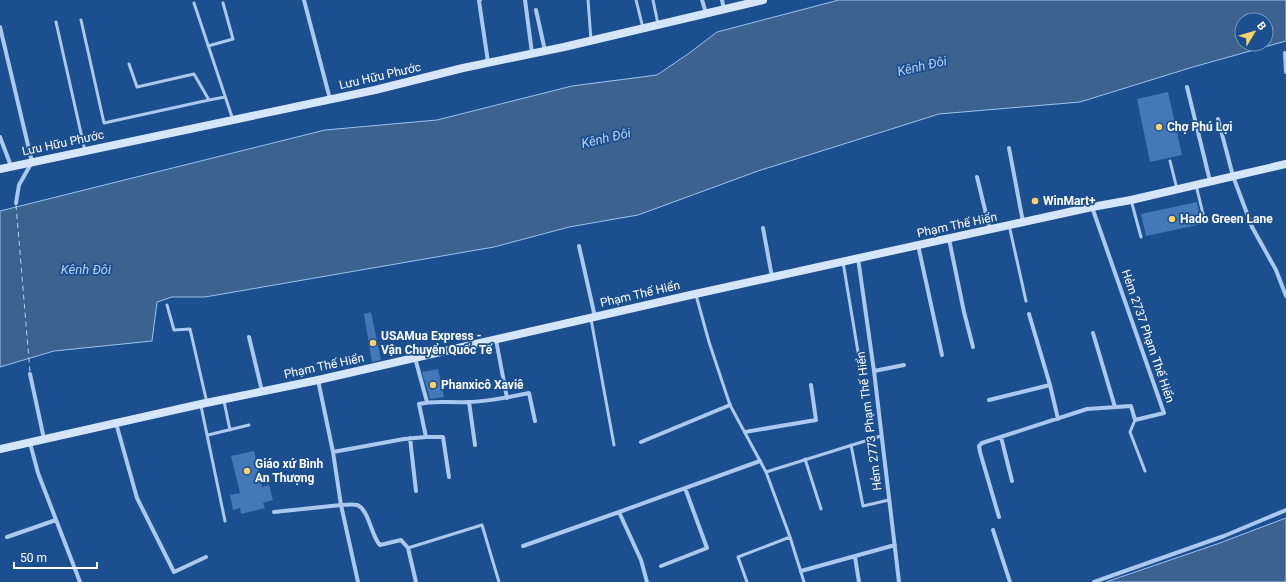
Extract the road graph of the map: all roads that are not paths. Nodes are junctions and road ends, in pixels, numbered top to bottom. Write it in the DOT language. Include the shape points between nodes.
graph roads {
  1 [pos="304,0"];
  2 [pos="480,0"];
  3 [pos="525,0"];
  4 [pos="588,0"];
  5 [pos="636,0"];
  6 [pos="653,0"];
  7 [pos="702,0"];
  8 [pos="722,0"];
  9 [pos="763,0"];
  10 [pos="194,3"];
  11 [pos="223,3"];
  12 [pos="724,9"];
  13 [pos="536,10"];
  14 [pos="706,13"];
  15 [pos="81,20"];
  16 [pos="56,22"];
  17 [pos="658,24"];
  18 [pos="0,27"];
  19 [pos="643,28"];
  20 [pos="591,40"];
  21 [pos="208,46"];
  22 [pos="545,50"];
  23 [pos="532,53"];
  24 [pos="1285,53"];
  25 [pos="488,62"];
  26 [pos="129,64"];
  27 [pos="1286,72"];
  28 [pos="1186,87"];
  29 [pos="226,97"];
  30 [pos="209,100"];
  31 [pos="330,100"];
  32 [pos="233,120"];
  33 [pos="1218,120"];
  34 [pos="0,137"];
  35 [pos="1009,148"];
  36 [pos="85,151"];
  37 [pos="1170,161"];
  38 [pos="32,162"];
  39 [pos="1286,164"];
  40 [pos="12,166"];
  41 [pos="0,169"];
  42 [pos="1234,176"];
  43 [pos="977,177"];
  44 [pos="1210,181"];
  45 [pos="1196,184"];
  46 [pos="1177,189"];
  47 [pos="1131,200"];
  48 [pos="16,203"];
  49 [pos="1092,207"];
  50 [pos="1023,222"];
  51 [pos="1205,222"];
  52 [pos="1009,226"];
  53 [pos="763,228"];
  54 [pos="990,230"];
  55 [pos="1141,237"];
  56 [pos="950,238"];
  57 [pos="579,246"];
  58 [pos="918,246"];
  59 [pos="858,258"];
  60 [pos="843,262"];
  61 [pos="772,277"];
  62 [pos="696,294"];
  63 [pos="1286,296"];
  64 [pos="1026,301"];
  65 [pos="167,305"];
  66 [pos="1029,314"];
  67 [pos="593,317"];
  68 [pos="1093,333"];
  69 [pos="249,337"];
  70 [pos="496,340"];
  71 [pos="973,347"];
  72 [pos="942,355"];
  73 [pos="415,358"];
  74 [pos="860,364"];
  75 [pos="904,366"];
  76 [pos="874,371"];
  77 [pos="30,374"];
  78 [pos="318,380"];
  79 [pos="1050,384"];
  80 [pos="811,385"];
  81 [pos="262,391"];
  82 [pos="507,398"];
  83 [pos="224,399"];
  84 [pos="989,400"];
  85 [pos="427,402"];
  86 [pos="469,402"];
  87 [pos="204,403"];
  88 [pos="730,405"];
  89 [pos="1115,407"];
  90 [pos="1058,419"];
  91 [pos="1135,420"];
  92 [pos="535,421"];
  93 [pos="115,423"];
  94 [pos="249,425"];
  95 [pos="230,430"];
  96 [pos="744,432"];
  97 [pos="208,435"];
  98 [pos="881,436"];
  99 [pos="1001,437"];
  100 [pos="410,438"];
  101 [pos="426,438"];
  102 [pos="44,440"];
  103 [pos="641,442"];
  104 [pos="30,443"];
  105 [pos="475,445"];
  106 [pos="614,445"];
  107 [pos="851,445"];
  108 [pos="0,450"];
  109 [pos="333,452"];
  110 [pos="805,459"];
  111 [pos="760,461"];
  112 [pos="1145,471"];
  113 [pos="766,472"];
  114 [pos="448,477"];
  115 [pos="1012,481"];
  116 [pos="686,488"];
  117 [pos="416,491"];
  118 [pos="889,500"];
  119 [pos="341,505"];
  120 [pos="821,509"];
  121 [pos="1285,511"];
  122 [pos="274,512"];
  123 [pos="619,512"];
  124 [pos="998,517"];
  125 [pos="56,520"];
  126 [pos="225,521"];
  127 [pos="993,530"];
  128 [pos="7,537"];
  129 [pos="790,537"];
  130 [pos="895,545"];
  131 [pos="523,546"];
  132 [pos="408,548"];
  133 [pos="855,556"];
  134 [pos="206,557"];
  135 [pos="660,566"];
  136 [pos="801,571"];
  137 [pos="80,582"];
  138 [pos="358,582"];
  139 [pos="416,582"];
  140 [pos="499,582"];
  141 [pos="647,582"];
  142 [pos="747,582"];
  143 [pos="804,582"];
  144 [pos="859,582"];
  145 [pos="899,582"];
  146 [pos="1010,582"];
  147 [pos="1094,582"];
  1 -- 31 [label="street"];
  2 -- 25 [label="street"];
  3 -- 23 [label="street"];
  4 -- 20 [label="lane"];
  5 -- 19 [label="lane"];
  6 -- 17 [label="lane"];
  7 -- 14 [label="street"];
  8 -- 12 [label="street"];
  9 -- 12 [label="main road, Lưu Hữu Phước"];
  10 -- 21 [label="lane"];
  11 -- 21 [label="lane" via="233,39"];
  12 -- 14 [label="main road, Lưu Hữu Phước"];
  13 -- 22 [label="street"];
  14 -- 17 [label="main road, Lưu Hữu Phước"];
  15 -- 30 [label="lane" via="104,123"];
  16 -- 36 [label="lane"];
  17 -- 19 [label="main road, Lưu Hữu Phước"];
  18 -- 38 [label="street"];
  19 -- 20 [label="main road, Lưu Hữu Phước"];
  20 -- 22 [label="main road, Lưu Hữu Phước"];
  21 -- 29 [label="lane"];
  22 -- 23 [label="main road, Lưu Hữu Phước"];
  23 -- 25 [label="main road, Lưu Hữu Phước"];
  24 -- 27 [label="street"];
  25 -- 31 [label="main road, Lưu Hữu Phước"];
  26 -- 30 [label="lane" via="137,87 194,74"];
  28 -- 44 [label="street"];
  29 -- 30 [label="lane"];
  29 -- 32 [label="lane"];
  31 -- 32 [label="main road, Lưu Hữu Phước"];
  32 -- 36 [label="main road, Lưu Hữu Phước"];
  33 -- 42 [label="street"];
  34 -- 40 [label="street"];
  35 -- 50 [label="street"];
  36 -- 38 [label="main road, Lưu Hữu Phước"];
  37 -- 46 [label="lane"];
  38 -- 40 [label="main road, Lưu Hữu Phước"];
  38 -- 48 [label="street" via="19,185"];
  39 -- 42 [label="main road, Phạm Thế Hiển"];
  40 -- 41 [label="main road, Lưu Hữu Phước"];
  42 -- 44 [label="main road, Phạm Thế Hiển"];
  42 -- 63 [label="street" via="1252,227 1276,270"];
  43 -- 54 [label="street"];
  44 -- 45 [label="main road, Phạm Thế Hiển"];
  45 -- 46 [label="main road, Phạm Thế Hiển"];
  45 -- 51 [label="lane"];
  46 -- 47 [label="main road, Phạm Thế Hiển"];
  47 -- 49 [label="main road, Phạm Thế Hiển"];
  47 -- 55 [label="lane"];
  49 -- 50 [label="main road, Phạm Thế Hiển"];
  49 -- 91 [label="street, Hẻm 2737 Phạm Thế Hiển" via="1164,413"];
  50 -- 52 [label="main road, Phạm Thế Hiển"];
  52 -- 54 [label="main road, Phạm Thế Hiển"];
  52 -- 64 [label="lane"];
  53 -- 61 [label="street"];
  54 -- 56 [label="main road, Phạm Thế Hiển"];
  56 -- 58 [label="main road, Phạm Thế Hiển"];
  56 -- 71 [label="street"];
  57 -- 67 [label="street"];
  58 -- 59 [label="main road, Phạm Thế Hiển"];
  58 -- 72 [label="street"];
  59 -- 60 [label="main road, Phạm Thế Hiển"];
  59 -- 76 [label="street, Hẻm 2773 Phạm Thế Hiển"];
  60 -- 61 [label="main road, Phạm Thế Hiển"];
  60 -- 74 [label="lane"];
  61 -- 62 [label="main road, Phạm Thế Hiển"];
  62 -- 67 [label="main road, Phạm Thế Hiển"];
  62 -- 88 [label="lane"];
  65 -- 87 [label="lane" via="174,330 190,329"];
  66 -- 79 [label="street"];
  67 -- 70 [label="main road, Phạm Thế Hiển"];
  67 -- 106 [label="lane"];
  68 -- 89 [label="street"];
  69 -- 81 [label="street"];
  70 -- 73 [label="main road, Phạm Thế Hiển"];
  70 -- 82 [label="street"];
  73 -- 78 [label="main road, Phạm Thế Hiển"];
  73 -- 85 [label="street"];
  75 -- 76 [label="street"];
  76 -- 98 [label="street, Hẻm 2773 Phạm Thế Hiển"];
  77 -- 102 [label="street"];
  78 -- 81 [label="main road, Phạm Thế Hiển"];
  78 -- 109 [label="street"];
  79 -- 84 [label="street"];
  79 -- 90 [label="street"];
  80 -- 96 [label="street" via="816,420"];
  81 -- 83 [label="main road, Phạm Thế Hiển"];
  82 -- 86 [label="street"];
  82 -- 92 [label="street" via="529,393"];
  83 -- 87 [label="main road, Phạm Thế Hiển"];
  83 -- 95 [label="lane"];
  85 -- 86 [label="street"];
  85 -- 101 [label="street" via="419,404"];
  86 -- 105 [label="street"];
  87 -- 93 [label="main road, Phạm Thế Hiển"];
  87 -- 97 [label="lane"];
  88 -- 96 [label="lane"];
  88 -- 103 [label="street"];
  89 -- 90 [label="street" via="1087,409"];
  89 -- 91 [label="street" via="1131,406"];
  90 -- 99 [label="street"];
  91 -- 112 [label="lane" via="1130,432"];
  93 -- 102 [label="main road, Phạm Thế Hiển"];
  93 -- 134 [label="street" via="137,498 174,572"];
  94 -- 95 [label="lane"];
  95 -- 97 [label="lane"];
  96 -- 111 [label="lane"];
  97 -- 126 [label="lane"];
  98 -- 107 [label="lane"];
  98 -- 118 [label="street, Hẻm 2773 Phạm Thế Hiển"];
  99 -- 115 [label="street"];
  99 -- 124 [label="street" via="979,446"];
  100 -- 101 [label="street"];
  100 -- 109 [label="street"];
  100 -- 117 [label="street"];
  101 -- 114 [label="street" via="443,437"];
  102 -- 104 [label="main road, Phạm Thế Hiển"];
  104 -- 108 [label="main road, Phạm Thế Hiển"];
  104 -- 125 [label="street" via="38,473"];
  107 -- 110 [label="lane"];
  107 -- 118 [label="lane" via="863,506"];
  109 -- 119 [label="street"];
  110 -- 113 [label="lane"];
  110 -- 120 [label="lane"];
  111 -- 113 [label="lane"];
  111 -- 116 [label="street"];
  113 -- 129 [label="lane"];
  116 -- 123 [label="street"];
  116 -- 135 [label="street" via="707,548"];
  118 -- 130 [label="street, Hẻm 2773 Phạm Thế Hiển"];
  119 -- 122 [label="street"];
  119 -- 132 [label="street" via="357,505 362,509 380,546 402,540"];
  119 -- 138 [label="street"];
  121 -- 147 [label="street" via="1224,536"];
  123 -- 131 [label="street"];
  123 -- 141 [label="street" via="641,560"];
  125 -- 128 [label="street"];
  125 -- 137 [label="street"];
  127 -- 146 [label="street"];
  129 -- 136 [label="lane"];
  129 -- 142 [label="lane" via="738,557"];
  130 -- 133 [label="street"];
  130 -- 145 [label="street, Hẻm 2773 Phạm Thế Hiển"];
  132 -- 139 [label="street"];
  132 -- 140 [label="lane" via="482,526"];
  133 -- 136 [label="street"];
  133 -- 144 [label="street"];
  136 -- 143 [label="lane"];
}
